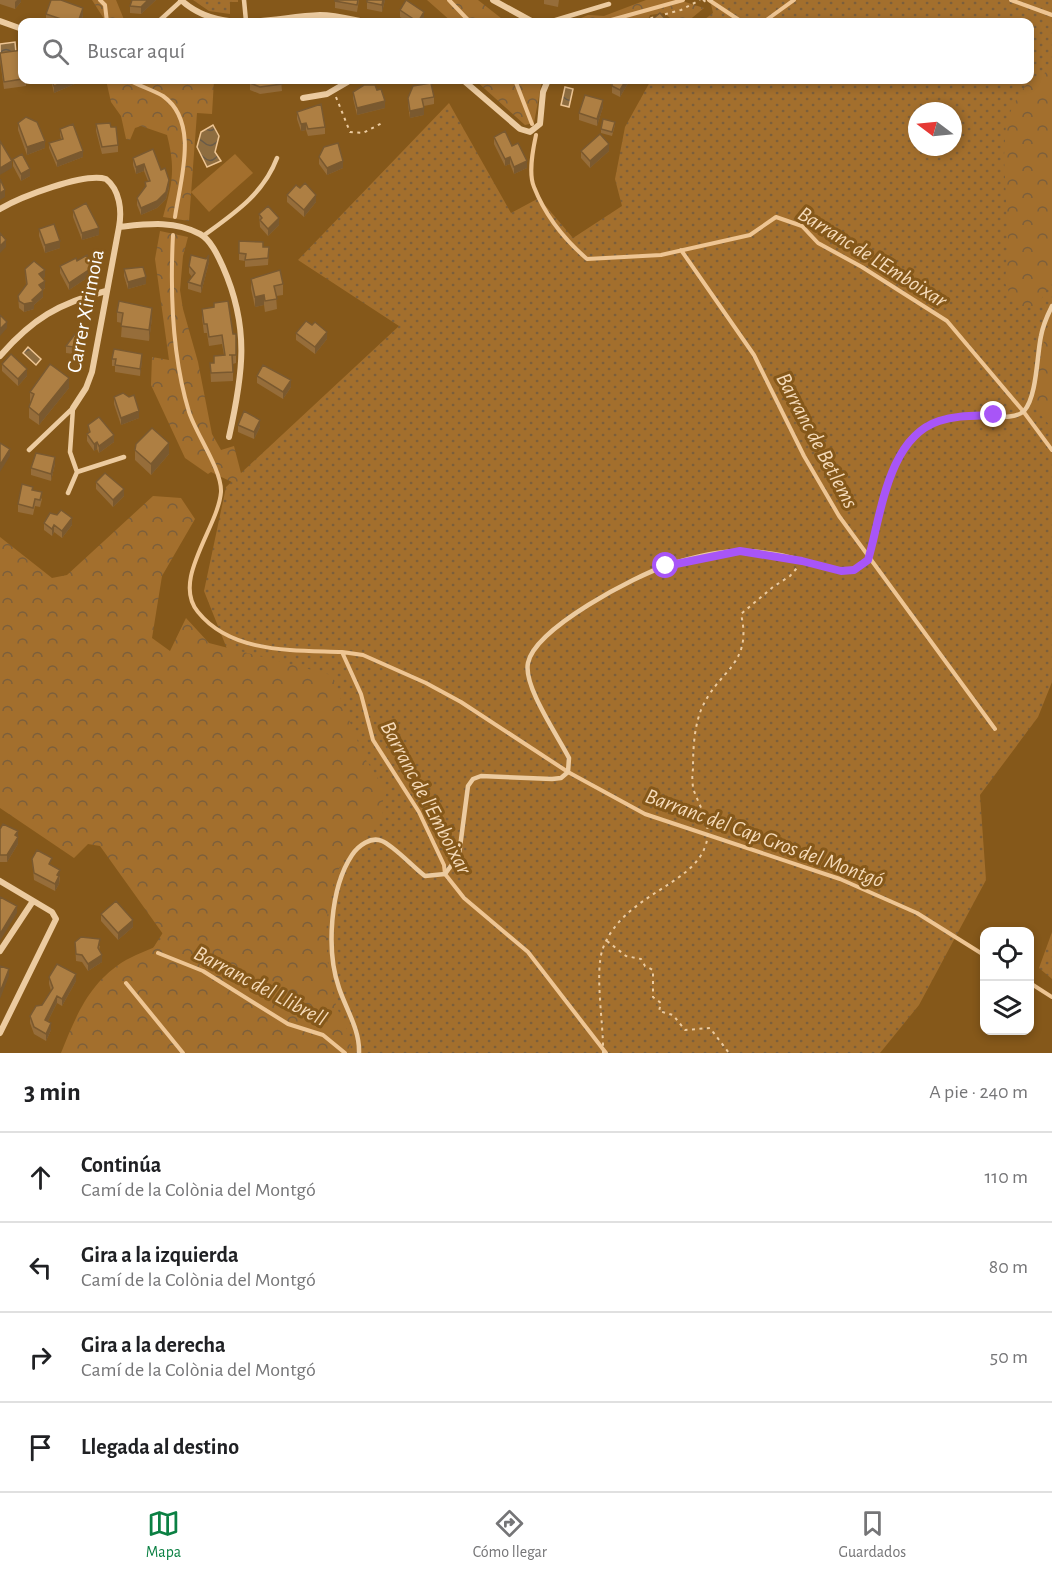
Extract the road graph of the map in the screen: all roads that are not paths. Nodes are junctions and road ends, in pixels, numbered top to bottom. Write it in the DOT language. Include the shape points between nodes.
graph roads {
  1 [pos="181,0"];
  2 [pos="244,0"];
  3 [pos="493,0"];
  4 [pos="609,4"];
  5 [pos="162,18"];
  6 [pos="209,18"];
  7 [pos="246,18"];
  8 [pos="284,18"];
  9 [pos="340,18"];
  10 [pos="526,18"];
  11 [pos="562,18"];
  12 [pos="0,21"];
  13 [pos="18,28"];
  14 [pos="344,84"];
  15 [pos="468,84"];
  16 [pos="547,84"];
  17 [pos="303,98"];
  18 [pos="277,158"];
  19 [pos="0,209"];
  20 [pos="119,227"];
  21 [pos="202,236"];
  22 [pos="106,291"];
  23 [pos="1052,306"];
  24 [pos="0,356"];
  25 [pos="73,408"];
  26 [pos="229,437"];
  27 [pos="29,450"];
  28 [pos="124,457"];
  29 [pos="77,472"];
  30 [pos="68,493"];
  31 [pos="0,881"];
  32 [pos="33,901"];
  33 [pos="0,951"];
  34 [pos="0,1033"];
  35 [pos="359,1053"];
  1 -- 5 [label="lane"];
  1 -- 6 [label="street"];
  2 -- 7 [label="lane"];
  3 -- 10 [label="street"];
  4 -- 11 [label="lane"];
  8 -- 9 [label="street"];
  12 -- 13 [label="street"];
  14 -- 17 [label="street"];
  15 -- 16 [label="street" via="519,129 530,132 540,124"];
  18 -- 21 [label="lane" via="251,199"];
  19 -- 20 [label="street, Carrer Xirimoia" via="28,195 102,177 110,181 116,193"];
  20 -- 21 [label="street, Carrer Xirimoia" via="158,223"];
  20 -- 22 [label="street, Carrer Xirimoia"];
  21 -- 26 [label="street" via="226,275 242,332 241,384"];
  22 -- 24 [label="street" via="44,315"];
  22 -- 25 [label="street, Carrer Xirimoia" via="92,372"];
  23 -- 35 [label="lane" via="1043,326 1033,388 1023,411 938,421 910,441 883,497 872,548 864,564 841,571 740,551 666,566 592,603 545,636 531,653 528,676 569,758 568,772 552,779 473,779 468,786 459,855 445,874 425,876 382,841 364,843 350,858 334,909 332,952 334,972 356,1031"];
  25 -- 27 [label="lane, Carrer Xirimoia"];
  25 -- 29 [label="lane" via="70,452"];
  28 -- 29 [label="lane"];
  29 -- 30 [label="lane"];
  31 -- 32 [label="street"];
  32 -- 33 [label="street"];
  32 -- 34 [label="street" via="52,912 56,919"];
}
